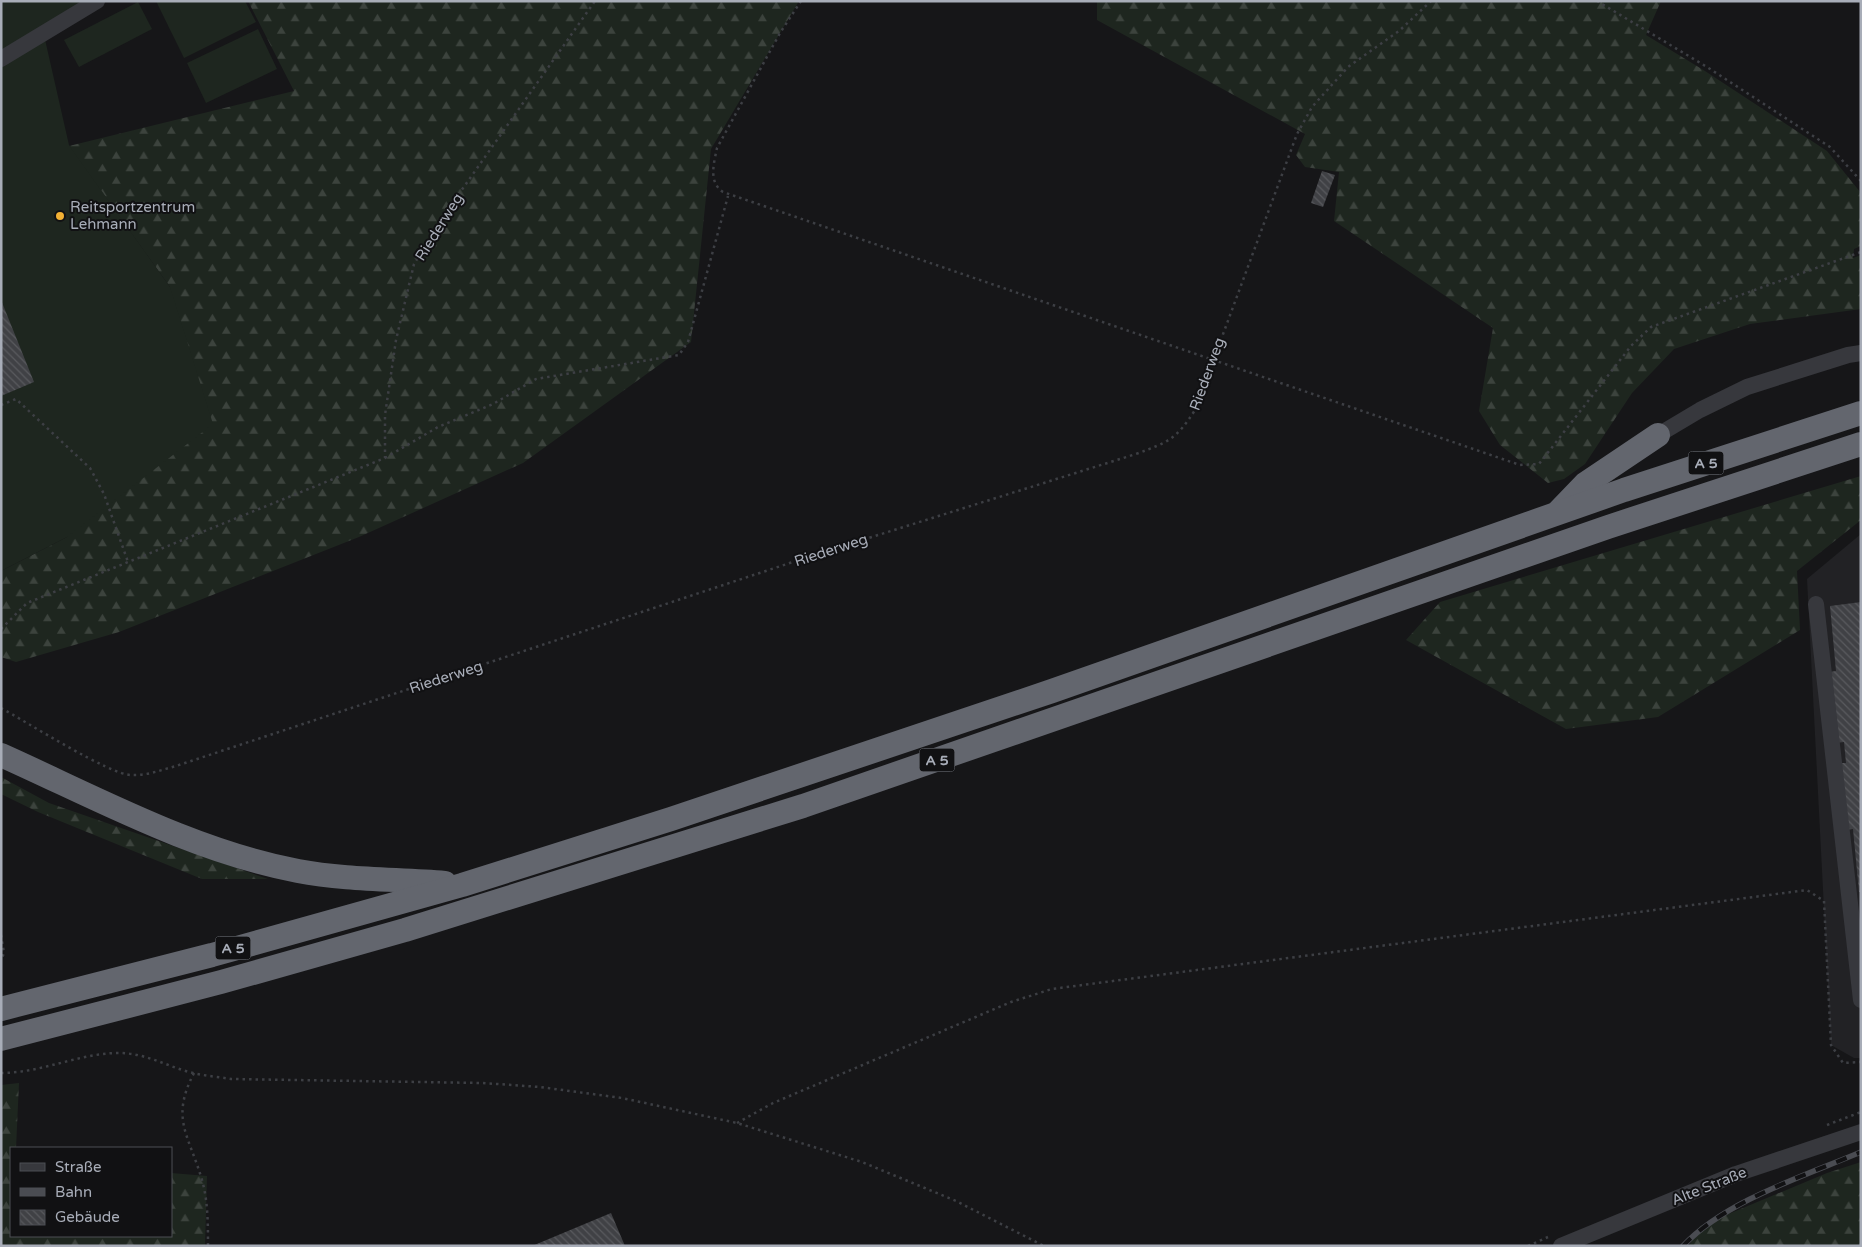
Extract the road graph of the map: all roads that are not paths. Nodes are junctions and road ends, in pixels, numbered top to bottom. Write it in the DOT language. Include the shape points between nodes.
graph roads {
  1 [pos="98,1"];
  2 [pos="1,59"];
  3 [pos="1861,353"];
  4 [pos="1861,413"];
  5 [pos="1658,435"];
  6 [pos="1861,444"];
  7 [pos="1553,517"];
  8 [pos="1816,604"];
  9 [pos="1,755"];
  10 [pos="462,885"];
  11 [pos="1861,1000"];
  12 [pos="1,1009"];
  13 [pos="1,1039"];
  14 [pos="1861,1132"];
  15 [pos="1561,1246"];
  1 -- 2 [label="street"];
  3 -- 5 [label="street" via="1747,387"];
  4 -- 7 [label="highway, A 5" via="1624,490"];
  5 -- 7 [label="highway" via="1585,484"];
  6 -- 13 [label="highway, A 5" via="1608,527 803,806 405,930"];
  7 -- 10 [label="highway, A 5" via="836,764"];
  8 -- 11 [label="street"];
  9 -- 10 [label="highway" via="162,828 246,859 337,876"];
  10 -- 12 [label="highway, A 5"];
  14 -- 15 [label="street, Alte Straße" via="1736,1174"];
}
